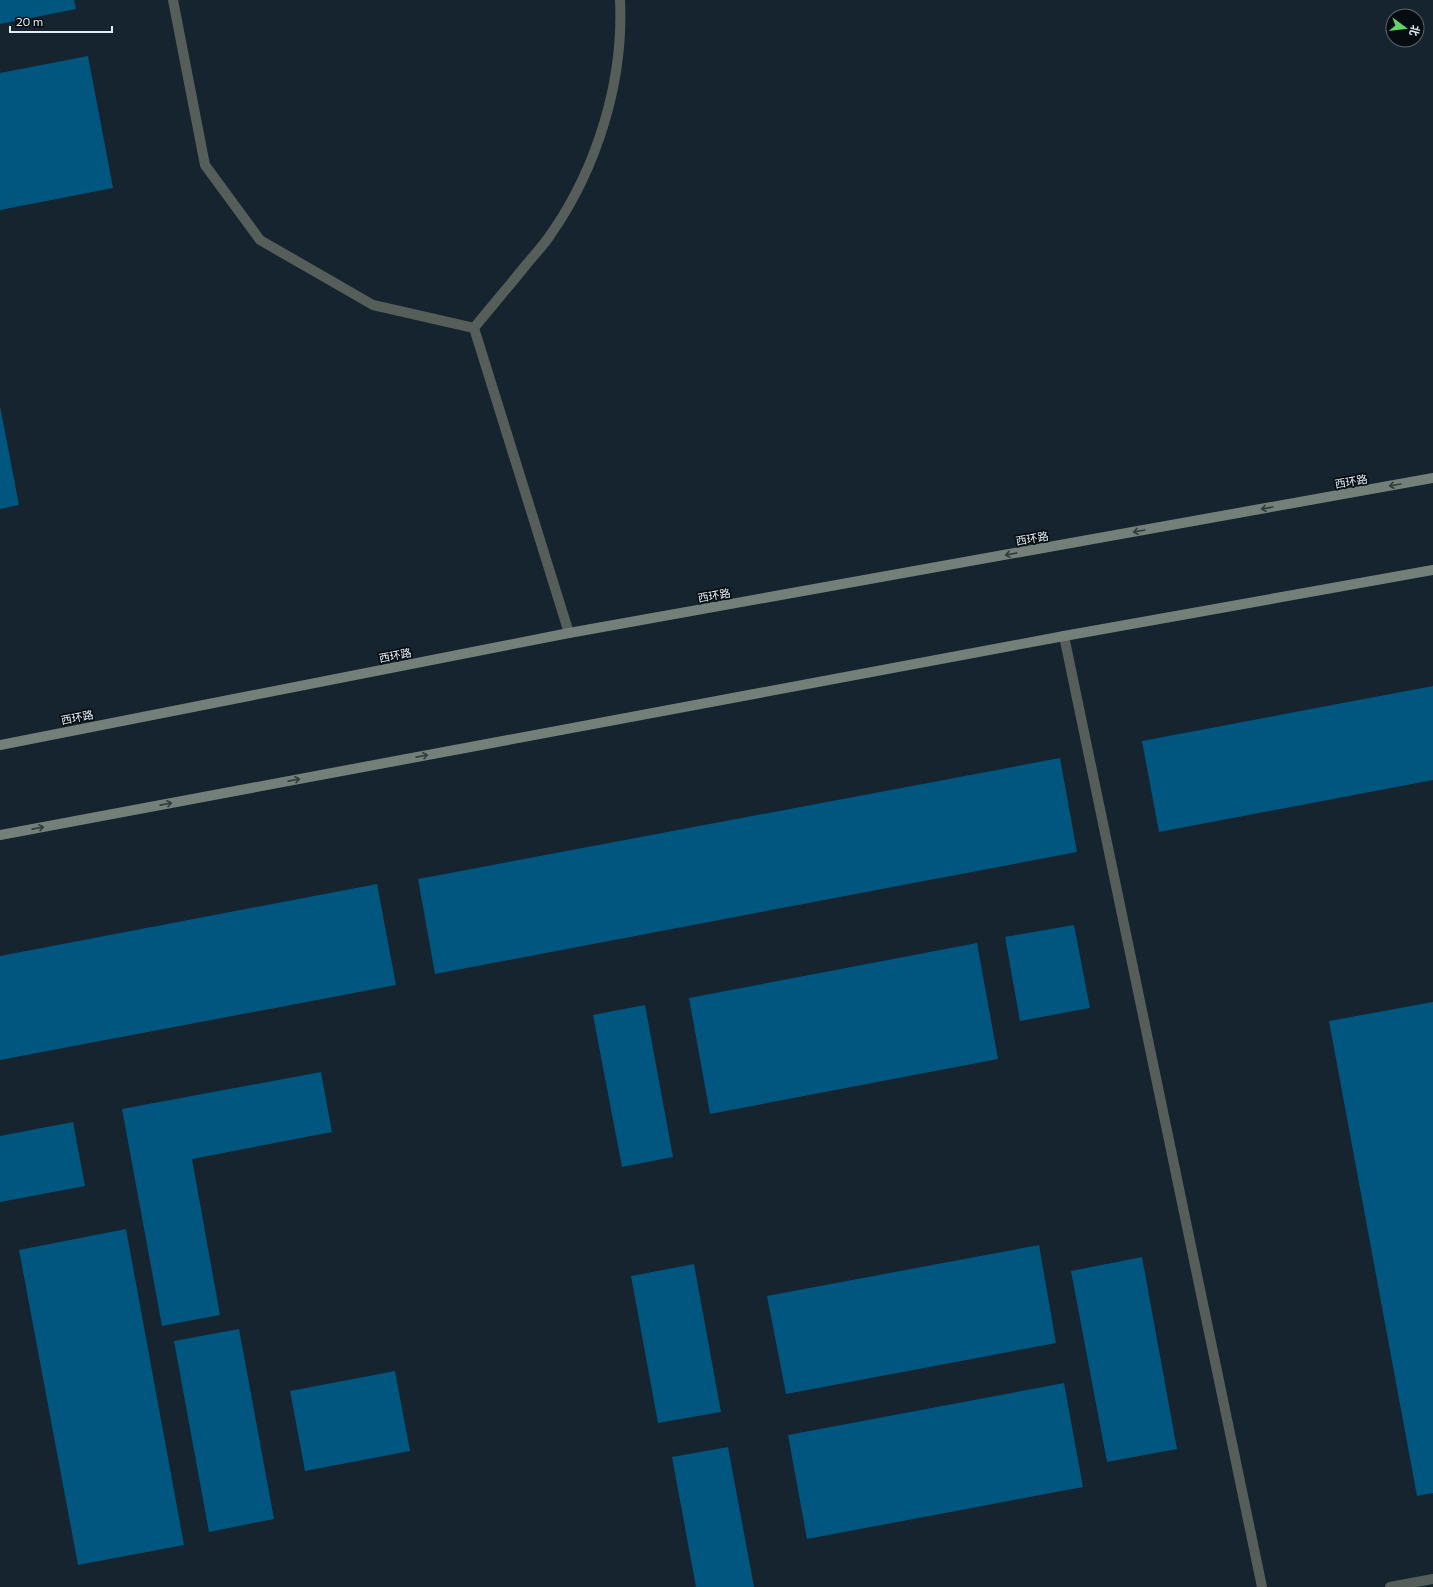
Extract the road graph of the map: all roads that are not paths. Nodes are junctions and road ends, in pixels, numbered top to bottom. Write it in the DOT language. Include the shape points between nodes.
graph roads {
  1 [pos="172,0"];
  2 [pos="620,0"];
  3 [pos="474,328"];
  4 [pos="1433,478"];
  5 [pos="1433,570"];
  6 [pos="569,633"];
  7 [pos="1064,636"];
  8 [pos="0,745"];
  9 [pos="0,835"];
  10 [pos="1433,1579"];
  11 [pos="1262,1587"];
  12 [pos="1390,1587"];
  1 -- 3 [label="street" via="205,165 260,240 374,306"];
  2 -- 3 [label="street" via="619,45 613,85 603,125 589,163 572,200 551,235"];
  3 -- 6 [label="street"];
  4 -- 6 [label="main road, 西环路, one-way"];
  5 -- 7 [label="main road"];
  6 -- 8 [label="main road, 西环路"];
  9 -- 7 [label="main road, one-way"];
  7 -- 11 [label="street"];
  10 -- 12 [label="street"];
}
